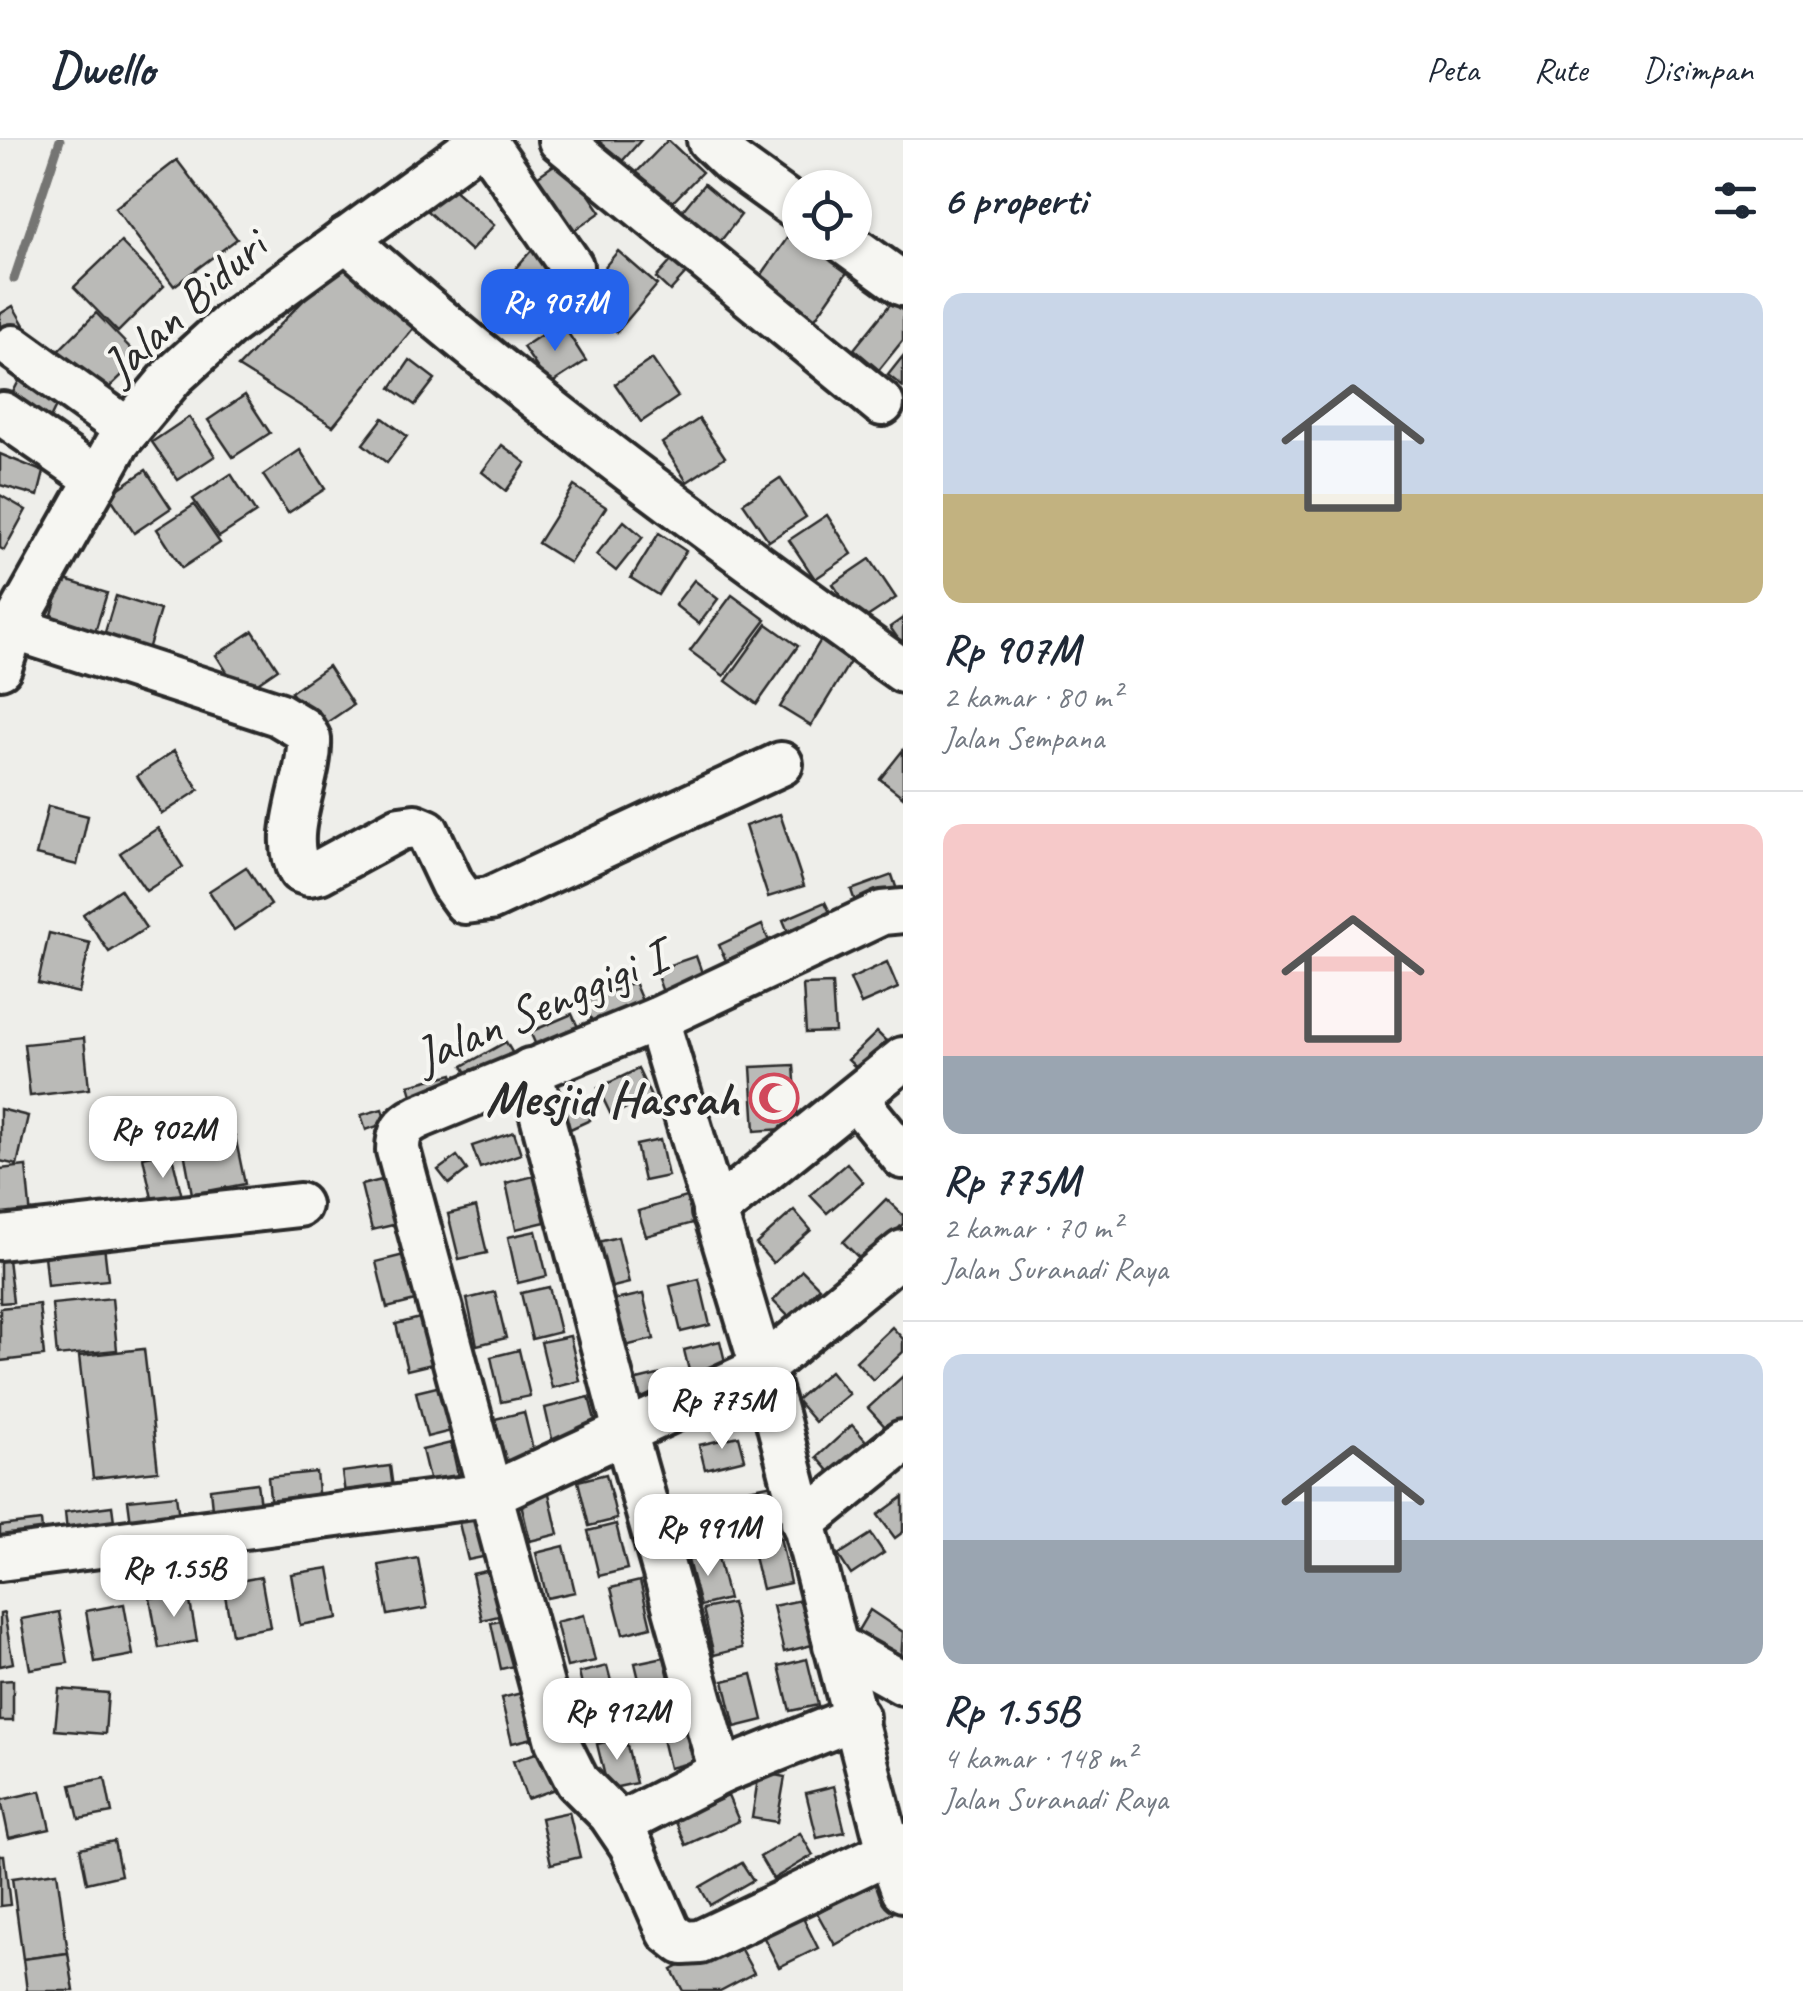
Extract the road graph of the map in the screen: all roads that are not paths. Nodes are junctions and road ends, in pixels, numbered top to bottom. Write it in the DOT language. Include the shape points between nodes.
graph roads {
  1 [pos="483,140"];
  2 [pos="560,140"];
  3 [pos="708,140"];
  4 [pos="782,198"];
  5 [pos="346,239"];
  6 [pos="870,260"];
  7 [pos="571,266"];
  8 [pos="903,284"];
  9 [pos="13,347"];
  10 [pos="882,404"];
  11 [pos="3,414"];
  12 [pos="128,430"];
  13 [pos="97,479"];
  14 [pos="7,648"];
  15 [pos="903,672"];
  16 [pos="781,764"];
  17 [pos="903,911"];
  18 [pos="657,1020"];
  19 [pos="903,1059"];
  20 [pos="530,1070"];
  21 [pos="856,1099"];
  22 [pos="903,1157"];
  23 [pos="299,1205"];
  24 [pos="714,1212"];
  25 [pos="0,1238"];
  26 [pos="903,1252"];
  27 [pos="761,1368"];
  28 [pos="625,1431"];
  29 [pos="903,1442"];
  30 [pos="489,1494"];
  31 [pos="803,1523"];
  32 [pos="0,1559"];
  33 [pos="835,1644"];
  34 [pos="903,1684"];
  35 [pos="856,1717"];
  36 [pos="720,1772"];
  37 [pos="618,1825"];
  38 [pos="898,1862"];
  1 -- 5 [label="street, Jalan Biduri"];
  1 -- 7 [label="street"];
  2 -- 10 [label="street"];
  3 -- 4 [label="street"];
  5 -- 12 [label="street, Jalan Biduri" via="230,324"];
  5 -- 15 [label="street" via="521,389"];
  6 -- 8 [label="street"];
  9 -- 12 [label="street"];
  11 -- 13 [label="street"];
  12 -- 13 [label="street, Jalan Biduri"];
  13 -- 14 [label="street, Jalan Biduri"];
  14 -- 16 [label="street" via="203,687 292,721 309,739 310,755 292,849 300,871 319,872 415,826 427,831 465,902 490,899"];
  17 -- 18 [label="street, Jalan Senggigi I" via="882,912"];
  18 -- 20 [label="street, Jalan Senggigi I"];
  18 -- 24 [label="street"];
  19 -- 21 [label="street"];
  20 -- 28 [label="street"];
  20 -- 30 [label="street, Jalan Senggigi I" via="418,1116 398,1137"];
  21 -- 22 [label="street"];
  21 -- 24 [label="street"];
  23 -- 25 [label="street"];
  24 -- 27 [label="street"];
  26 -- 27 [label="street"];
  27 -- 28 [label="street"];
  27 -- 31 [label="street"];
  28 -- 30 [label="street"];
  28 -- 36 [label="street"];
  29 -- 31 [label="street"];
  30 -- 32 [label="street"];
  30 -- 37 [label="street" via="557,1740 578,1781"];
  31 -- 33 [label="street"];
  33 -- 34 [label="street"];
  33 -- 35 [label="street"];
  35 -- 36 [label="street"];
  35 -- 38 [label="street"];
  36 -- 37 [label="street"];
  37 -- 38 [label="street" via="666,1928 682,1943 700,1942"];
}
